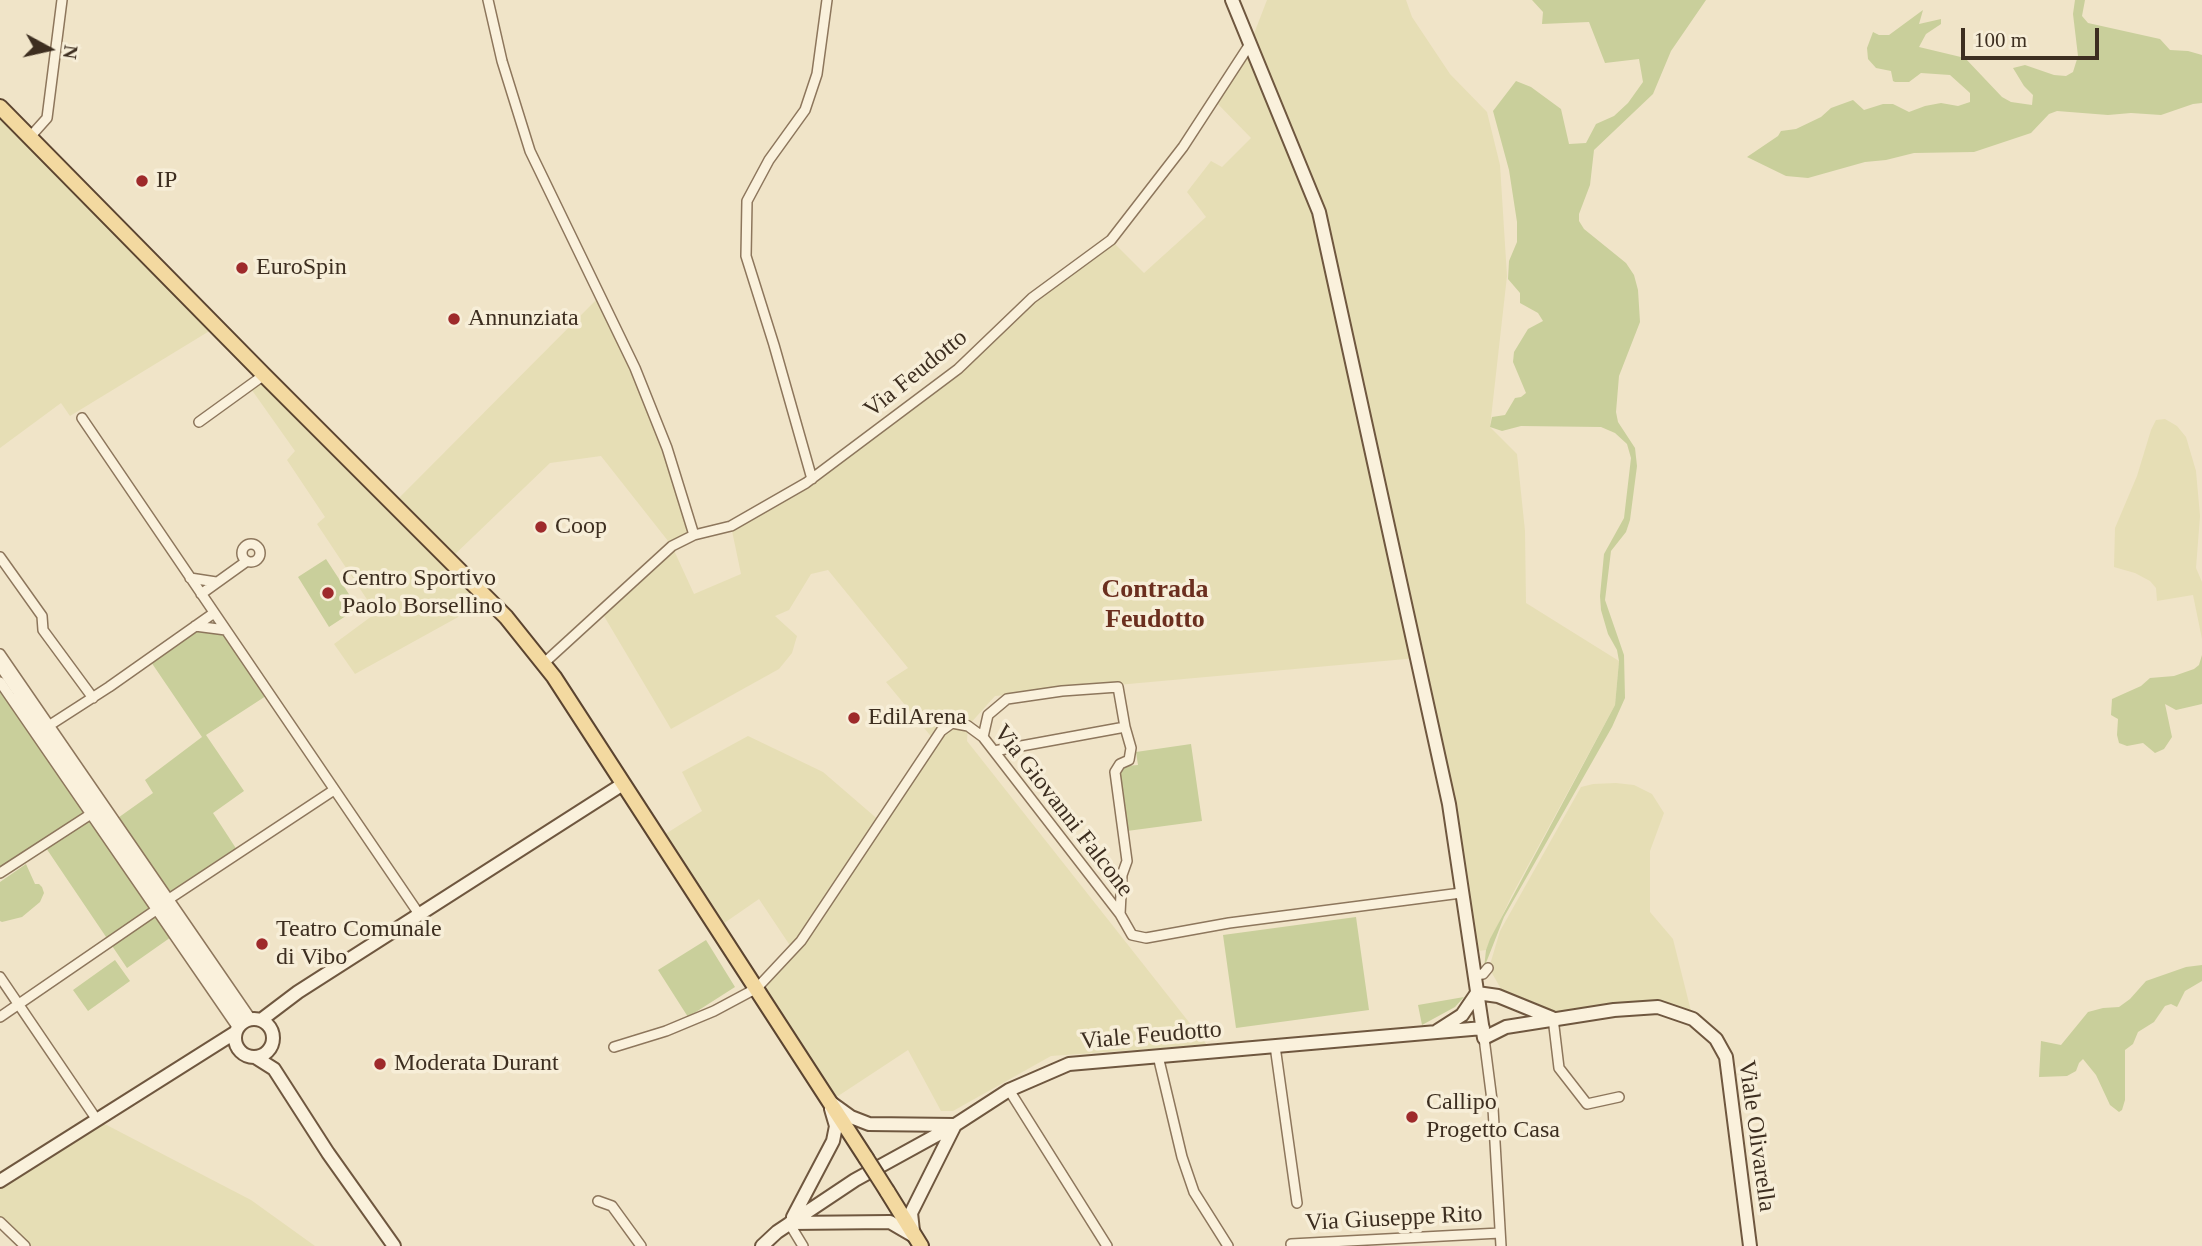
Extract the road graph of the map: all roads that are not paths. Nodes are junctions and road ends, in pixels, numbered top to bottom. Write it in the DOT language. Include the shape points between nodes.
graph roads {
  1 [pos="62,0"];
  2 [pos="488,0"];
  3 [pos="827,0"];
  4 [pos="1232,0"];
  5 [pos="1250,44"];
  6 [pos="0,107"];
  7 [pos="30,138"];
  8 [pos="264,375"];
  9 [pos="82,418"];
  10 [pos="200,422"];
  11 [pos="812,479"];
  12 [pos="694,535"];
  13 [pos="0,557"];
  14 [pos="247,561"];
  15 [pos="190,578"];
  16 [pos="216,582"];
  17 [pos="201,594"];
  18 [pos="214,613"];
  19 [pos="195,626"];
  20 [pos="226,630"];
  21 [pos="0,654"];
  22 [pos="543,664"];
  23 [pos="0,666"];
  24 [pos="0,682"];
  25 [pos="93,698"];
  26 [pos="50,725"];
  27 [pos="1125,727"];
  28 [pos="983,737"];
  29 [pos="994,751"];
  30 [pos="623,783"];
  31 [pos="334,790"];
  32 [pos="91,814"];
  33 [pos="0,873"];
  34 [pos="1461,892"];
  35 [pos="169,900"];
  36 [pos="156,910"];
  37 [pos="419,914"];
  38 [pos="1120,914"];
  39 [pos="1489,968"];
  40 [pos="1474,975"];
  41 [pos="0,978"];
  42 [pos="757,988"];
  43 [pos="299,992"];
  44 [pos="1477,993"];
  45 [pos="1503,999"];
  46 [pos="18,1004"];
  47 [pos="0,1017"];
  48 [pos="1553,1018"];
  49 [pos="246,1024"];
  50 [pos="1506,1027"];
  51 [pos="1483,1028"];
  52 [pos="1442,1031"];
  53 [pos="272,1040"];
  54 [pos="1275,1046"];
  55 [pos="614,1047"];
  56 [pos="249,1056"];
  57 [pos="1158,1056"];
  58 [pos="197,1057"];
  59 [pos="274,1069"];
  60 [pos="1009,1090"];
  61 [pos="1619,1097"];
  62 [pos="830,1102"];
  63 [pos="97,1120"];
  64 [pos="955,1125"];
  65 [pos="0,1181"];
  66 [pos="598,1201"];
  67 [pos="1297,1203"];
  68 [pos="0,1222"];
  69 [pos="789,1223"];
  70 [pos="1500,1233"];
  71 [pos="918,1241"];
  72 [pos="1412,1242"];
  73 [pos="1291,1244"];
  74 [pos="1330,1244"];
  75 [pos="25,1246"];
  76 [pos="394,1246"];
  77 [pos="641,1246"];
  78 [pos="762,1246"];
  79 [pos="803,1246"];
  80 [pos="1107,1246"];
  81 [pos="1228,1246"];
  82 [pos="1501,1246"];
  83 [pos="1750,1246"];
  1 -- 7 [label="street" via="47,118"];
  2 -- 12 [label="street" via="530,151 635,368 667,448"];
  3 -- 11 [label="street" via="817,74 805,110 747,201 746,228 746,256"];
  4 -- 5 [label="street"];
  5 -- 11 [label="street, Via Feudotto" via="1183,147 1111,240 1032,298 958,369"];
  5 -- 34 [label="street" via="1320,212 1448,804"];
  6 -- 7 [label="main road"];
  7 -- 8 [label="main road"];
  8 -- 10 [label="street"];
  8 -- 22 [label="main road" via="506,617"];
  9 -- 15 [label="street"];
  11 -- 12 [label="street, Via Feudotto" via="731,526"];
  12 -- 22 [label="street, Via Feudotto" via="672,546"];
  13 -- 25 [label="street"];
  14 -- 16 [label="street"];
  15 -- 16 [label="street"];
  15 -- 17 [label="street"];
  16 -- 17 [label="street"];
  17 -- 18 [label="street"];
  18 -- 19 [label="street"];
  18 -- 20 [label="street"];
  19 -- 20 [label="street"];
  19 -- 25 [label="street"];
  20 -- 31 [label="street"];
  21 -- 26 [label="street"];
  22 -- 30 [label="main road"];
  23 -- 49 [label="street"];
  24 -- 32 [label="street"];
  25 -- 26 [label="street"];
  26 -- 35 [label="street"];
  27 -- 28 [label="street" via="1118,687 1007,699 988,715"];
  27 -- 29 [label="street"];
  27 -- 38 [label="street" via="1129,760 1115,772 1127,861"];
  28 -- 29 [label="street, Via Giovanni Falcone"];
  28 -- 42 [label="street, Via Giovanni Falcone" via="968,726 952,723 941,731 801,941"];
  29 -- 38 [label="street, Via Giovanni Falcone"];
  30 -- 37 [label="street"];
  30 -- 42 [label="main road"];
  31 -- 35 [label="street"];
  31 -- 37 [label="street"];
  32 -- 33 [label="street"];
  32 -- 36 [label="street"];
  34 -- 38 [label="street, Via Giovanni Falcone" via="1146,938 1132,935"];
  34 -- 40 [label="street"];
  35 -- 49 [label="street"];
  36 -- 46 [label="street"];
  36 -- 49 [label="street"];
  37 -- 43 [label="street"];
  39 -- 40 [label="street"];
  40 -- 44 [label="street"];
  41 -- 46 [label="street"];
  42 -- 55 [label="street" via="690,1021"];
  42 -- 62 [label="main road"];
  43 -- 49 [label="street"];
  43 -- 53 [label="street" via="278,1015"];
  44 -- 45 [label="street, Viale Olivarella"];
  44 -- 51 [label="street"];
  44 -- 52 [label="street" via="1462,1015"];
  45 -- 48 [label="street, Viale Olivarella"];
  45 -- 50 [label="street"];
  46 -- 47 [label="street"];
  46 -- 63 [label="street"];
  48 -- 50 [label="street, Viale Olivarella"];
  48 -- 61 [label="street" via="1559,1068 1587,1104"];
  48 -- 83 [label="street, Viale Olivarella" via="1658,1007 1693,1019 1716,1039 1726,1057 1731,1082"];
  49 -- 53 [label="street" via="270,1028"];
  49 -- 56 [label="street" via="236,1045"];
  49 -- 58 [label="street"];
  50 -- 51 [label="street, Viale Olivarella"];
  51 -- 52 [label="street, Viale Feudotto"];
  51 -- 70 [label="street"];
  52 -- 54 [label="street, Viale Feudotto"];
  53 -- 56 [label="street" via="265,1053"];
  53 -- 59 [label="street"];
  54 -- 57 [label="street, Viale Feudotto"];
  54 -- 67 [label="street"];
  56 -- 58 [label="street" via="221,1051"];
  56 -- 59 [label="street"];
  57 -- 60 [label="street, Viale Feudotto" via="1069,1065"];
  57 -- 81 [label="street" via="1194,1192"];
  58 -- 63 [label="street"];
  59 -- 76 [label="street"];
  60 -- 64 [label="street, Viale Feudotto"];
  60 -- 80 [label="street"];
  62 -- 64 [label="street" via="851,1118 869,1124"];
  62 -- 69 [label="street" via="836,1126 833,1141"];
  62 -- 71 [label="main road, bridge"];
  63 -- 65 [label="street"];
  64 -- 69 [label="street, Viale Feudotto"];
  64 -- 71 [label="street" via="911,1213"];
  66 -- 77 [label="street" via="612,1206"];
  68 -- 75 [label="street"];
  69 -- 71 [label="street" via="890,1222"];
  69 -- 78 [label="street"];
  69 -- 79 [label="street"];
  70 -- 72 [label="street, Via Giuseppe Rito"];
  70 -- 82 [label="street"];
  72 -- 74 [label="street, Via Giuseppe Rito"];
  73 -- 74 [label="street, Via Giuseppe Rito"];
}
